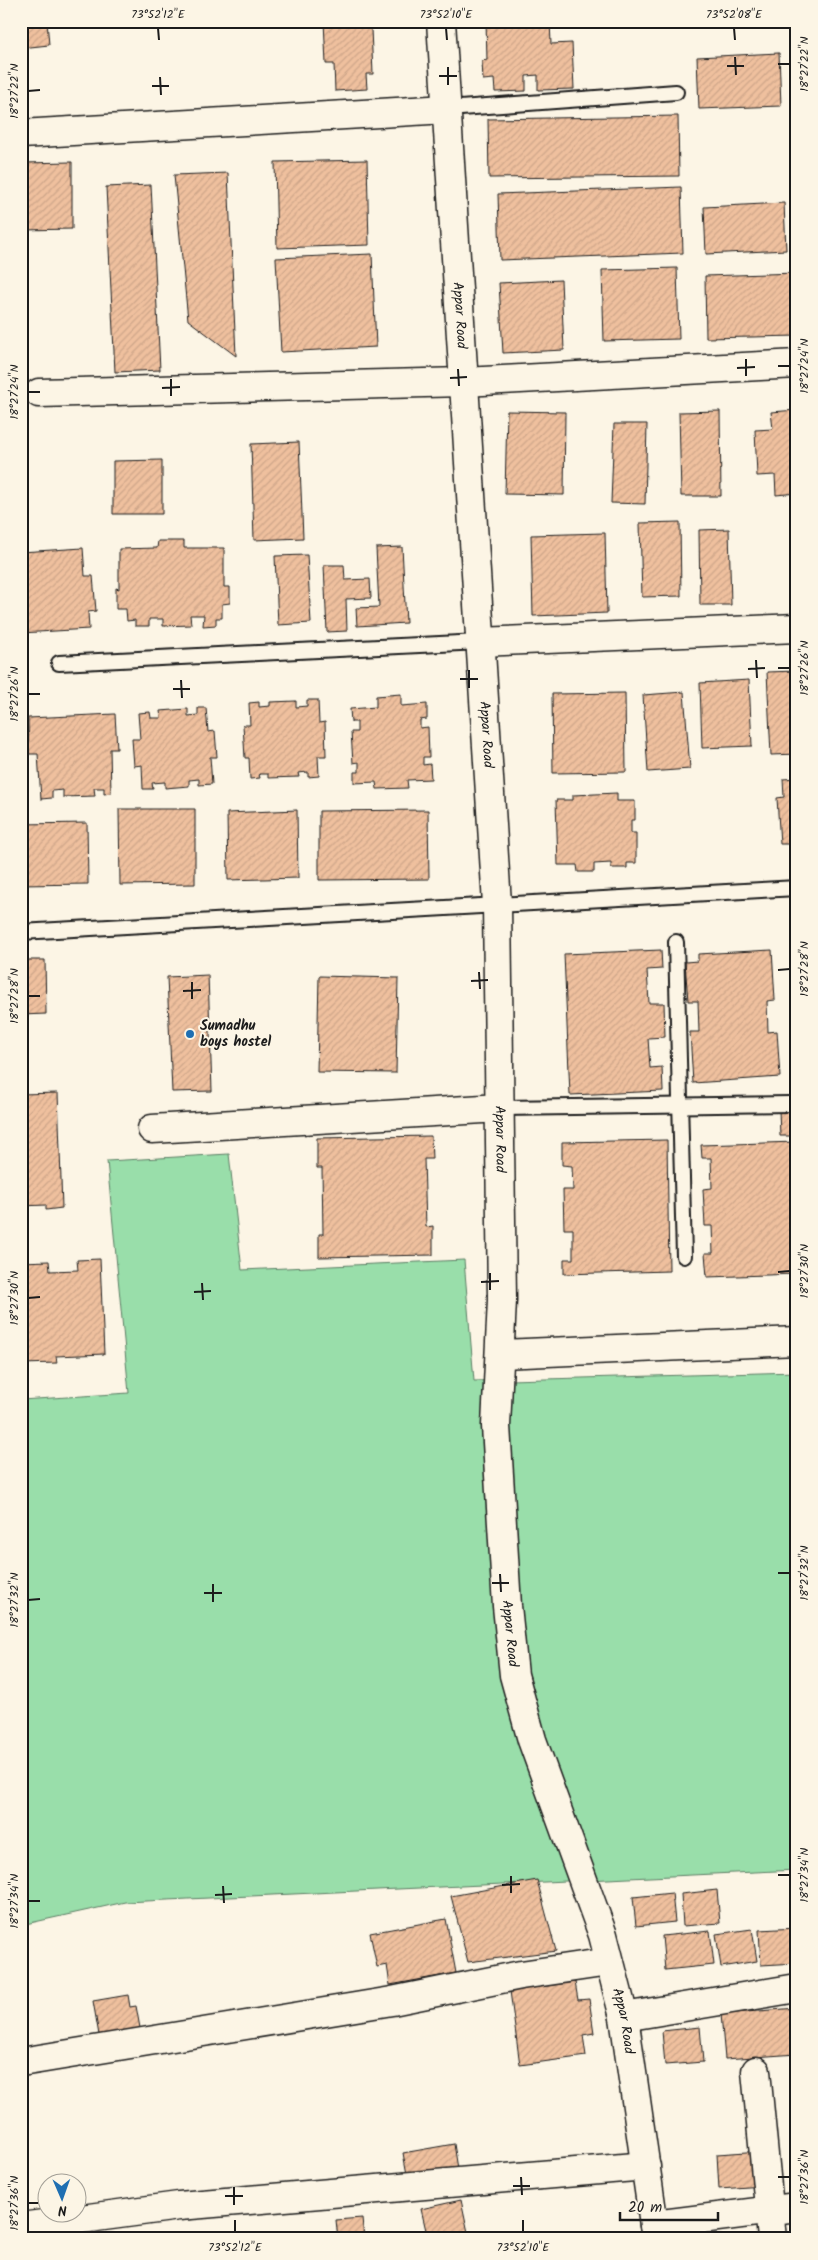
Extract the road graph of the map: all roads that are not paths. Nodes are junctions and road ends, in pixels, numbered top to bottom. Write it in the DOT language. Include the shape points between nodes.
graph roads {
  1 [pos="441,21"];
  2 [pos="676,92"];
  3 [pos="447,108"];
  4 [pos="21,134"];
  5 [pos="797,364"];
  6 [pos="464,382"];
  7 [pos="39,393"];
  8 [pos="797,628"];
  9 [pos="480,642"];
  10 [pos="59,663"];
  11 [pos="797,888"];
  12 [pos="497,904"];
  13 [pos="21,932"];
  14 [pos="676,942"];
  15 [pos="789,1104"];
  16 [pos="681,1106"];
  17 [pos="500,1108"];
  18 [pos="152,1129"];
  19 [pos="684,1256"];
  20 [pos="797,1341"];
  21 [pos="500,1354"];
  22 [pos="609,1962"];
  23 [pos="797,1988"];
  24 [pos="624,2017"];
  25 [pos="21,2062"];
  26 [pos="756,2071"];
  27 [pos="646,2166"];
  28 [pos="784,2209"];
  29 [pos="21,2227"];
  30 [pos="655,2232"];
  31 [pos="772,2239"];
  1 -- 3 [label="street, Appar Road"];
  2 -- 3 [label="lane"];
  3 -- 4 [label="street"];
  3 -- 6 [label="street, Appar Road"];
  5 -- 6 [label="street"];
  6 -- 7 [label="street"];
  6 -- 9 [label="street, Appar Road"];
  8 -- 9 [label="street"];
  9 -- 10 [label="lane"];
  9 -- 12 [label="street, Appar Road"];
  11 -- 12 [label="lane"];
  12 -- 13 [label="lane"];
  12 -- 17 [label="street, Appar Road"];
  14 -- 16 [label="lane"];
  15 -- 16 [label="lane"];
  16 -- 17 [label="lane"];
  16 -- 19 [label="lane"];
  17 -- 18 [label="street"];
  17 -- 21 [label="street, Appar Road"];
  20 -- 21 [label="street"];
  21 -- 22 [label="street, Appar Road" via="496,1426 514,1674 532,1740 603,1935"];
  22 -- 24 [label="street, Appar Road"];
  22 -- 25 [label="street"];
  23 -- 24 [label="street"];
  24 -- 27 [label="street, Appar Road"];
  26 -- 28 [label="street"];
  27 -- 29 [label="street" via="179,2206"];
  27 -- 30 [label="street, Appar Road"];
  28 -- 30 [label="street"];
  28 -- 31 [label="street"];
}
